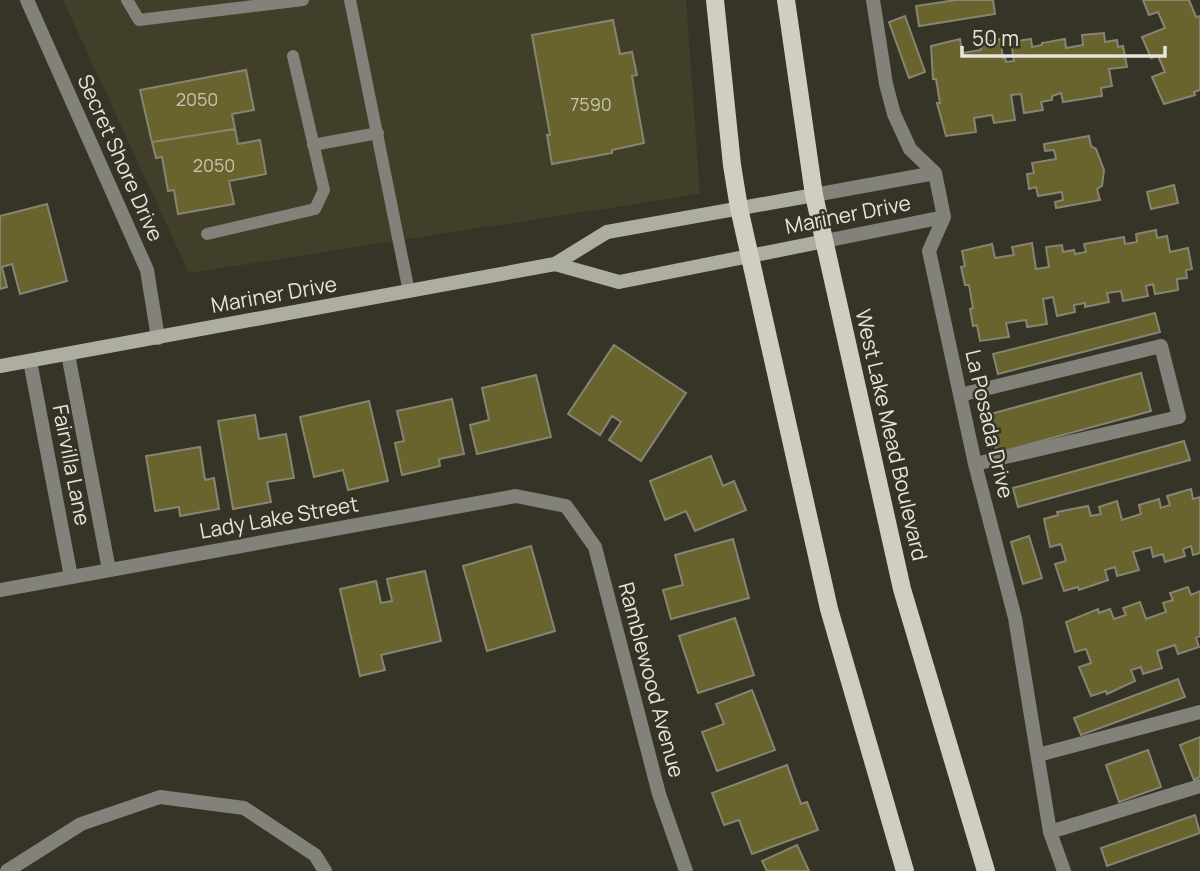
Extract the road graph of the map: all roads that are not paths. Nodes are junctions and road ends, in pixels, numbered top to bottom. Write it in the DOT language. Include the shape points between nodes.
graph roads {
  1 [pos="27,0"];
  2 [pos="127,0"];
  3 [pos="138,0"];
  4 [pos="303,0"];
  5 [pos="350,0"];
  6 [pos="715,0"];
  7 [pos="786,0"];
  8 [pos="873,0"];
  9 [pos="139,20"];
  10 [pos="293,56"];
  11 [pos="378,133"];
  12 [pos="313,145"];
  13 [pos="935,173"];
  14 [pos="814,195"];
  15 [pos="739,208"];
  16 [pos="944,217"];
  17 [pos="207,234"];
  18 [pos="825,241"];
  19 [pos="750,256"];
  20 [pos="555,264"];
  21 [pos="409,292"];
  22 [pos="158,338"];
  23 [pos="68,354"];
  24 [pos="30,361"];
  25 [pos="0,366"];
  26 [pos="960,395"];
  27 [pos="975,464"];
  28 [pos="566,506"];
  29 [pos="109,570"];
  30 [pos="71,577"];
  31 [pos="0,590"];
  32 [pos="1200,712"];
  33 [pos="1038,755"];
  34 [pos="1200,786"];
  35 [pos="1051,832"];
  36 [pos="7,871"];
  37 [pos="325,871"];
  38 [pos="686,871"];
  39 [pos="905,871"];
  40 [pos="986,871"];
  41 [pos="1064,871"];
  1 -- 22 [label="street, Secret Shore Drive" via="146,270"];
  2 -- 9 [label="lane"];
  3 -- 9 [label="lane"];
  4 -- 9 [label="lane"];
  5 -- 11 [label="lane"];
  6 -- 15 [label="main road"];
  7 -- 14 [label="main road, West Lake Mead Boulevard"];
  8 -- 13 [label="street" via="894,114 910,149"];
  10 -- 12 [label="lane"];
  11 -- 12 [label="lane"];
  11 -- 21 [label="lane"];
  12 -- 17 [label="lane" via="324,190 315,209"];
  13 -- 14 [label="street, Mariner Drive"];
  13 -- 16 [label="street"];
  14 -- 15 [label="street, Mariner Drive"];
  14 -- 18 [label="main road, West Lake Mead Boulevard"];
  15 -- 19 [label="main road"];
  15 -- 20 [label="street, Mariner Drive" via="607,232"];
  16 -- 18 [label="street, Mariner Drive"];
  16 -- 26 [label="street, La Posada Drive" via="929,251"];
  18 -- 19 [label="street, Mariner Drive"];
  18 -- 40 [label="main road, West Lake Mead Boulevard" via="902,589"];
  19 -- 20 [label="street, Mariner Drive" via="619,282"];
  19 -- 39 [label="main road" via="829,609"];
  20 -- 21 [label="street, Mariner Drive"];
  21 -- 22 [label="street, Mariner Drive"];
  22 -- 23 [label="street, Mariner Drive"];
  23 -- 24 [label="street, Mariner Drive"];
  23 -- 29 [label="street, Fairvilla Lane"];
  24 -- 25 [label="street, Mariner Drive"];
  24 -- 30 [label="street, Fairvilla Lane"];
  26 -- 27 [label="street, La Posada Drive"];
  26 -- 27 [label="street" via="1161,346 1179,416"];
  27 -- 33 [label="street, La Posada Drive" via="1015,618"];
  28 -- 29 [label="street, Lady Lake Street" via="516,496"];
  28 -- 38 [label="street, Ramblewood Avenue" via="595,547 659,794"];
  29 -- 30 [label="street, Lady Lake Street"];
  30 -- 31 [label="street, Lady Lake Street"];
  32 -- 33 [label="street"];
  33 -- 35 [label="street, La Posada Drive"];
  34 -- 35 [label="street"];
  35 -- 41 [label="street, La Posada Drive"];
  36 -- 37 [label="street" via="81,824 160,797 244,808 315,855"];
}
